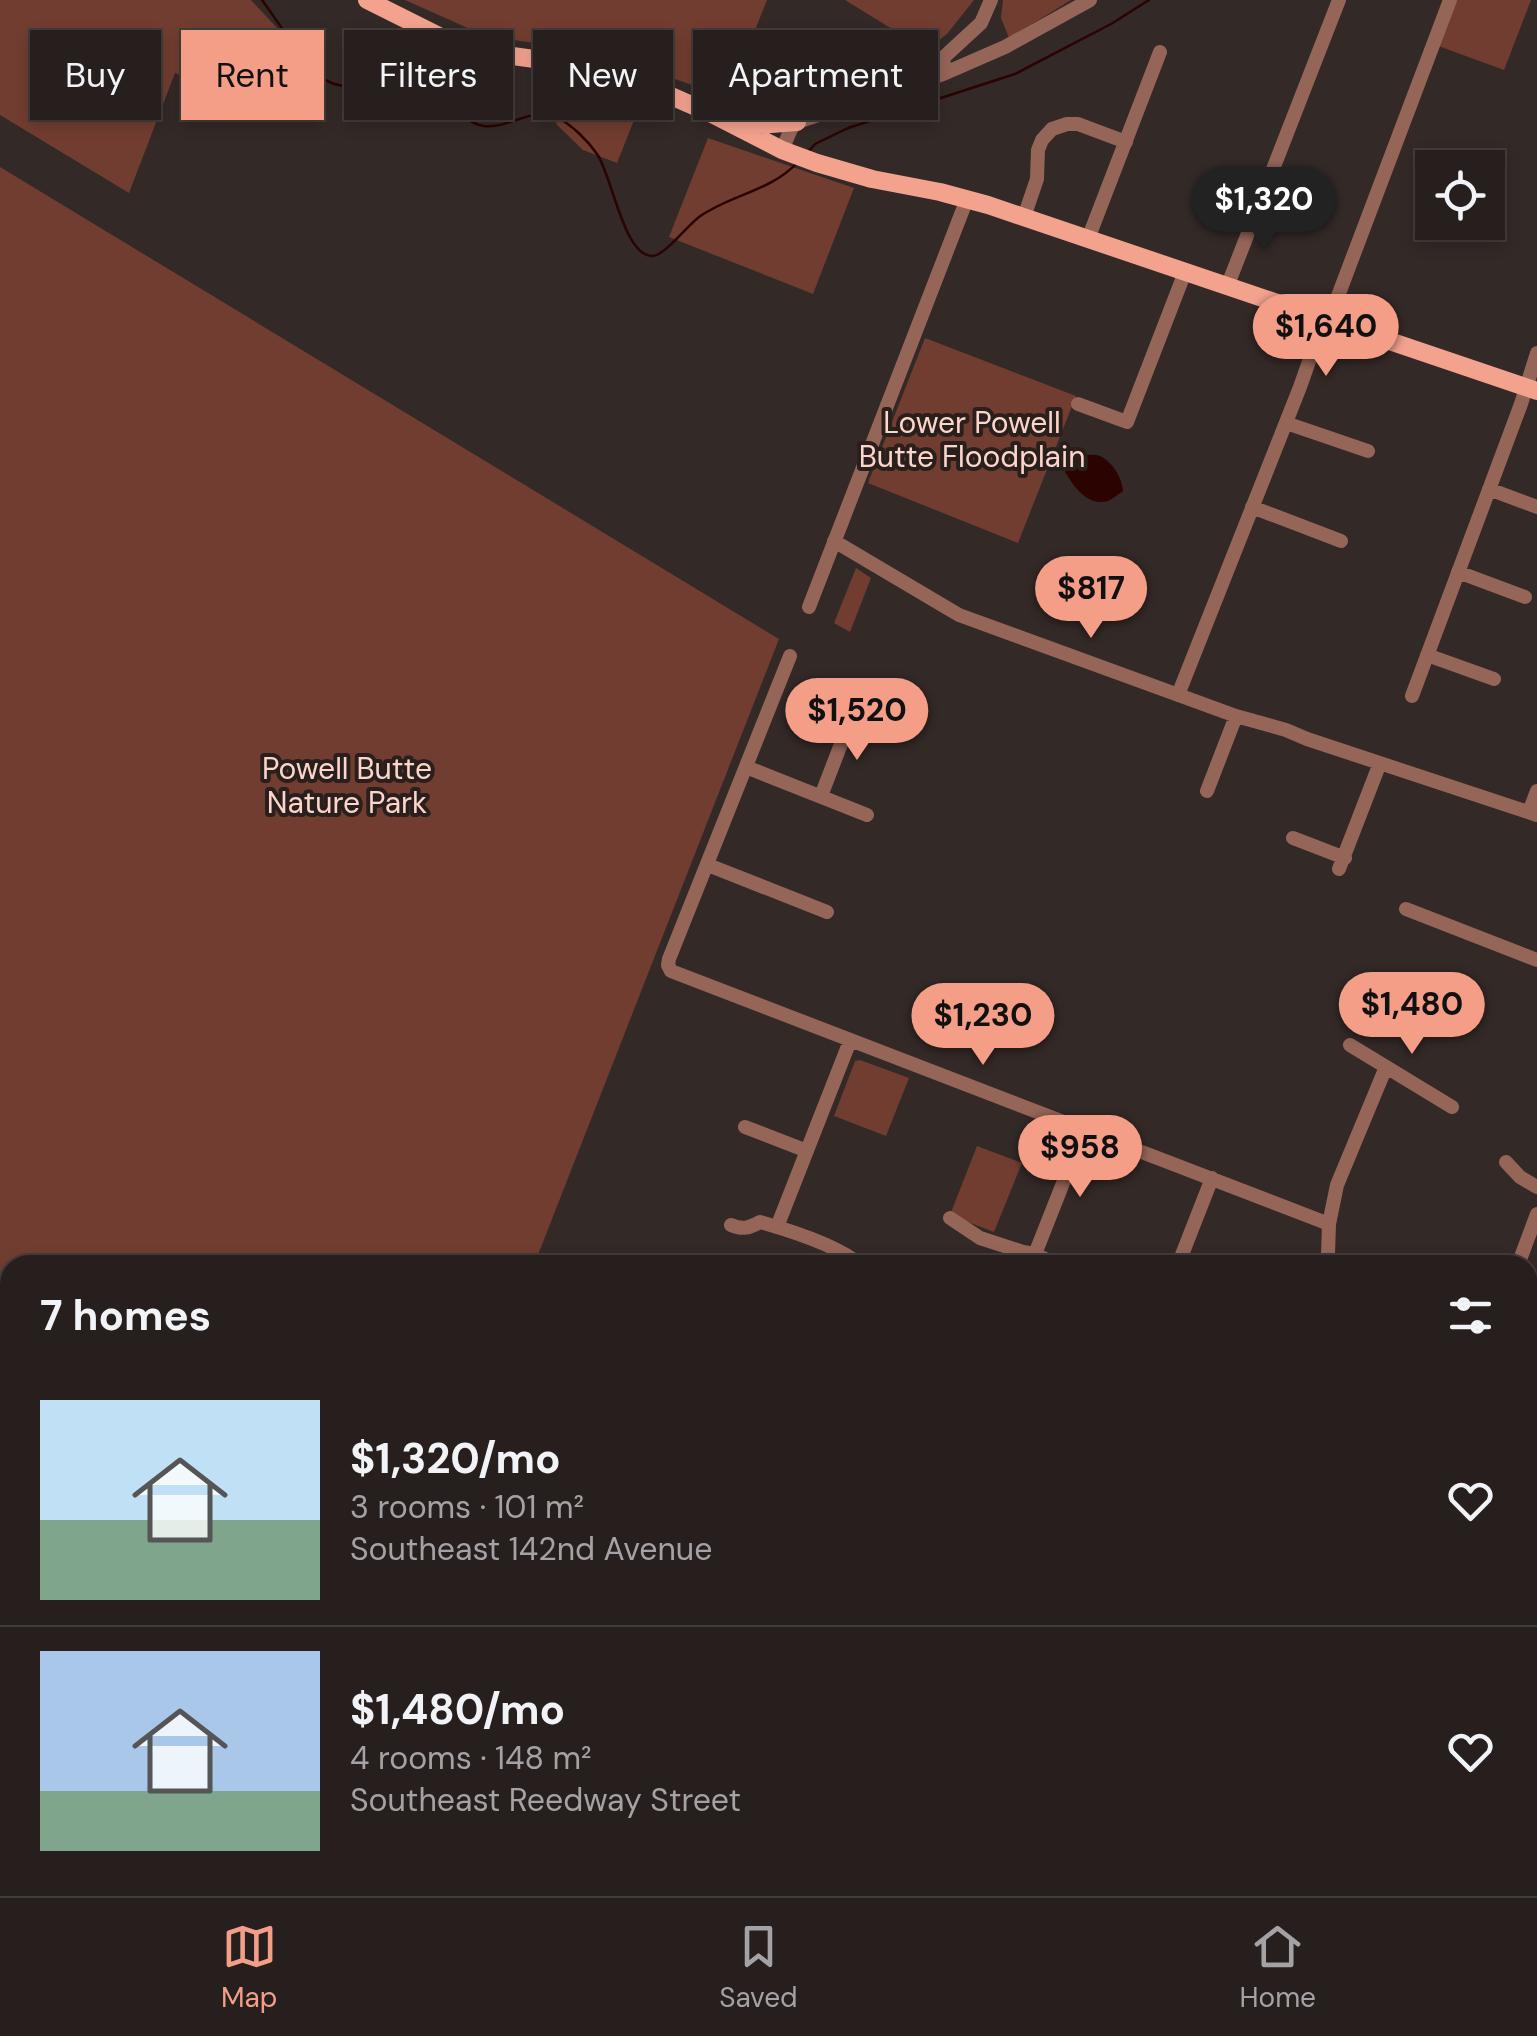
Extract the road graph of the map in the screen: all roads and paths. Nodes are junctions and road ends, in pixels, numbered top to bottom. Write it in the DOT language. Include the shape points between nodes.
graph roads {
  1 [pos="366,0"];
  2 [pos="991,0"];
  3 [pos="1090,0"];
  4 [pos="1339,0"];
  5 [pos="1450,0"];
  6 [pos="1160,52"];
  7 [pos="943,74"];
  8 [pos="797,122"];
  9 [pos="728,123"];
  10 [pos="1126,142"];
  11 [pos="785,151"];
  12 [pos="967,198"];
  13 [pos="1024,218"];
  14 [pos="1088,239"];
  15 [pos="1185,272"];
  16 [pos="1227,286"];
  17 [pos="1324,319"];
  18 [pos="1537,353"];
  19 [pos="1531,390"];
  20 [pos="1078,404"];
  21 [pos="1286,423"];
  22 [pos="1368,451"];
  23 [pos="1489,489"];
  24 [pos="1252,506"];
  25 [pos="1537,507"];
  26 [pos="834,541"];
  27 [pos="1341,541"];
  28 [pos="1458,572"];
  29 [pos="1525,596"];
  30 [pos="808,607"];
  31 [pos="1427,655"];
  32 [pos="790,656"];
  33 [pos="1494,680"];
  34 [pos="1178,695"];
  35 [pos="1412,696"];
  36 [pos="853,713"];
  37 [pos="1236,716"];
  38 [pos="1380,762"];
  39 [pos="746,767"];
  40 [pos="1207,791"];
  41 [pos="1537,791"];
  42 [pos="820,796"];
  43 [pos="1533,814"];
  44 [pos="867,815"];
  45 [pos="1293,838"];
  46 [pos="708,865"];
  47 [pos="1406,910"];
  48 [pos="826,912"];
  49 [pos="1537,960"];
  50 [pos="850,1041"];
  51 [pos="1350,1045"];
  52 [pos="1386,1067"];
  53 [pos="1452,1107"];
  54 [pos="745,1126"];
  55 [pos="1084,1130"];
  56 [pos="807,1152"];
  57 [pos="1506,1162"];
  58 [pos="1212,1178"];
  59 [pos="1537,1187"];
  60 [pos="1537,1214"];
  61 [pos="950,1218"];
  62 [pos="1329,1224"];
  63 [pos="731,1226"];
  64 [pos="777,1227"];
  65 [pos="1035,1254"];
  66 [pos="846,1255"];
  67 [pos="1182,1255"];
  68 [pos="1327,1255"];
  69 [pos="1522,1255"];
  1 -- 9 [label="main road" via="467,47 590,68"];
  2 -- 7 [label="street" via="981,24 944,57"];
  3 -- 7 [label="street"];
  4 -- 16 [label="street"];
  5 -- 17 [label="street"];
  6 -- 10 [label="street"];
  7 -- 8 [label="street"];
  8 -- 9 [label="main road"];
  8 -- 11 [label="street"];
  9 -- 11 [label="main road"];
  10 -- 13 [label="street" via="1078,124 1052,130 1038,150"];
  10 -- 14 [label="street"];
  11 -- 12 [label="main road" via="883,182"];
  12 -- 13 [label="main road"];
  12 -- 26 [label="street"];
  13 -- 14 [label="main road"];
  14 -- 15 [label="main road"];
  15 -- 16 [label="main road"];
  15 -- 20 [label="street" via="1127,422"];
  16 -- 17 [label="main road"];
  17 -- 19 [label="main road"];
  17 -- 21 [label="street"];
  18 -- 19 [label="street"];
  19 -- 23 [label="street"];
  21 -- 22 [label="street"];
  21 -- 24 [label="street"];
  23 -- 25 [label="street"];
  23 -- 28 [label="street"];
  24 -- 27 [label="street"];
  24 -- 34 [label="street"];
  26 -- 30 [label="street"];
  26 -- 34 [label="street" via="958,615"];
  28 -- 29 [label="street"];
  28 -- 31 [label="street"];
  31 -- 33 [label="street"];
  31 -- 35 [label="street"];
  32 -- 39 [label="street"];
  34 -- 37 [label="street"];
  36 -- 42 [label="street"];
  37 -- 38 [label="street"];
  37 -- 40 [label="street"];
  38 -- 43 [label="street"];
  38 -- 45 [label="street" via="1342,863"];
  39 -- 42 [label="street"];
  39 -- 46 [label="street"];
  41 -- 43 [label="street"];
  42 -- 44 [label="street"];
  46 -- 48 [label="street"];
  46 -- 50 [label="street" via="669,969"];
  47 -- 49 [label="street"];
  50 -- 55 [label="street"];
  50 -- 56 [label="street"];
  51 -- 52 [label="street"];
  52 -- 53 [label="street"];
  52 -- 62 [label="street" via="1337,1185"];
  54 -- 56 [label="street"];
  55 -- 58 [label="street"];
  55 -- 65 [label="street"];
  56 -- 64 [label="street"];
  57 -- 59 [label="street"];
  58 -- 62 [label="street"];
  58 -- 67 [label="street"];
  60 -- 69 [label="street"];
  61 -- 65 [label="street" via="980,1238"];
  62 -- 68 [label="street"];
  63 -- 64 [label="street"];
  64 -- 66 [label="street"];
}
